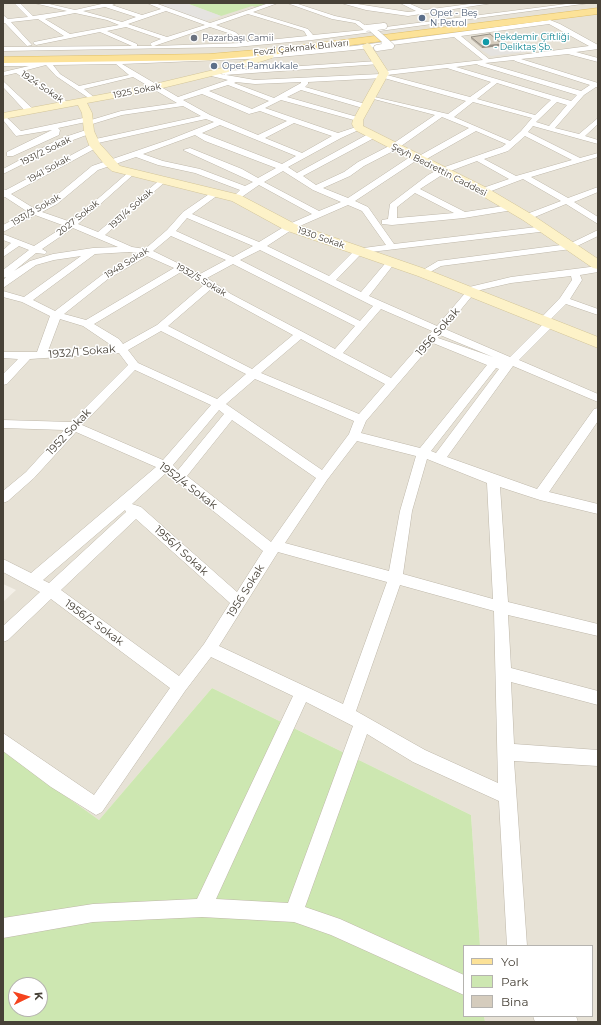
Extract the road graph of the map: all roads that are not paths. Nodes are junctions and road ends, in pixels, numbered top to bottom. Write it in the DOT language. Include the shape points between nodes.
graph roads {
  1 [pos="17,3"];
  2 [pos="37,3"];
  3 [pos="70,3"];
  4 [pos="114,3"];
  5 [pos="150,3"];
  6 [pos="275,3"];
  7 [pos="290,3"];
  8 [pos="344,3"];
  9 [pos="380,3"];
  10 [pos="404,3"];
  11 [pos="489,3"];
  12 [pos="587,3"];
  13 [pos="598,4"];
  14 [pos="106,5"];
  15 [pos="557,5"];
  16 [pos="58,7"];
  17 [pos="366,8"];
  18 [pos="598,8"];
  19 [pos="166,10"];
  20 [pos="79,12"];
  21 [pos="247,12"];
  22 [pos="389,12"];
  23 [pos="424,13"];
  24 [pos="598,13"];
  25 [pos="504,14"];
  26 [pos="373,16"];
  27 [pos="141,17"];
  28 [pos="40,18"];
  29 [pos="33,19"];
  30 [pos="4,20"];
  31 [pos="543,20"];
  32 [pos="126,24"];
  33 [pos="210,25"];
  34 [pos="518,26"];
  35 [pos="367,29"];
  36 [pos="423,29"];
  37 [pos="100,30"];
  38 [pos="453,32"];
  39 [pos="85,33"];
  40 [pos="69,36"];
  41 [pos="92,37"];
  42 [pos="312,38"];
  43 [pos="167,39"];
  44 [pos="99,41"];
  45 [pos="246,43"];
  46 [pos="385,43"];
  47 [pos="29,45"];
  48 [pos="367,46"];
  49 [pos="596,47"];
  50 [pos="113,48"];
  51 [pos="140,48"];
  52 [pos="3,49"];
  53 [pos="12,49"];
  54 [pos="567,52"];
  55 [pos="3,55"];
  56 [pos="269,56"];
  57 [pos="513,58"];
  58 [pos="3,60"];
  59 [pos="598,60"];
  60 [pos="488,61"];
  61 [pos="117,62"];
  62 [pos="47,63"];
  63 [pos="475,63"];
  64 [pos="3,64"];
  65 [pos="447,66"];
  66 [pos="310,68"];
  67 [pos="545,70"];
  68 [pos="18,71"];
  69 [pos="382,71"];
  70 [pos="3,74"];
  71 [pos="211,74"];
  72 [pos="135,75"];
  73 [pos="315,79"];
  74 [pos="236,80"];
  75 [pos="304,80"];
  76 [pos="532,80"];
  77 [pos="495,82"];
  78 [pos="3,84"];
  79 [pos="228,84"];
  80 [pos="597,85"];
  81 [pos="155,87"];
  82 [pos="77,88"];
  83 [pos="300,88"];
  84 [pos="519,89"];
  85 [pos="202,92"];
  86 [pos="582,94"];
  87 [pos="87,100"];
  88 [pos="278,100"];
  89 [pos="556,100"];
  90 [pos="470,101"];
  91 [pos="179,102"];
  92 [pos="369,102"];
  93 [pos="67,104"];
  94 [pos="572,104"];
  95 [pos="258,108"];
  96 [pos="30,111"];
  97 [pos="440,115"];
  98 [pos="3,116"];
  99 [pos="207,117"];
  100 [pos="448,118"];
  101 [pos="598,120"];
  102 [pos="292,121"];
  103 [pos="534,121"];
  104 [pos="219,123"];
  105 [pos="358,124"];
  106 [pos="12,126"];
  107 [pos="52,126"];
  108 [pos="3,128"];
  109 [pos="551,128"];
  110 [pos="474,129"];
  111 [pos="91,132"];
  112 [pos="195,132"];
  113 [pos="56,133"];
  114 [pos="524,133"];
  115 [pos="373,135"];
  116 [pos="338,136"];
  117 [pos="580,137"];
  118 [pos="259,138"];
  119 [pos="208,139"];
  120 [pos="62,141"];
  121 [pos="598,142"];
  122 [pos="512,144"];
  123 [pos="394,146"];
  124 [pos="3,148"];
  125 [pos="10,154"];
  126 [pos="136,154"];
  127 [pos="180,154"];
  128 [pos="598,155"];
  129 [pos="302,156"];
  130 [pos="418,158"];
  131 [pos="477,158"];
  132 [pos="578,160"];
  133 [pos="23,162"];
  134 [pos="108,163"];
  135 [pos="161,163"];
  136 [pos="284,168"];
  137 [pos="442,171"];
  138 [pos="3,172"];
  139 [pos="131,172"];
  140 [pos="297,176"];
  141 [pos="520,178"];
  142 [pos="162,180"];
  143 [pos="258,182"];
  144 [pos="316,188"];
  145 [pos="246,189"];
  146 [pos="598,189"];
  147 [pos="416,190"];
  148 [pos="483,191"];
  149 [pos="215,193"];
  150 [pos="4,194"];
  151 [pos="236,198"];
  152 [pos="567,201"];
  153 [pos="348,202"];
  154 [pos="510,208"];
  155 [pos="34,212"];
  156 [pos="186,214"];
  157 [pos="318,214"];
  158 [pos="464,215"];
  159 [pos="527,217"];
  160 [pos="598,221"];
  161 [pos="373,222"];
  162 [pos="392,222"];
  163 [pos="72,225"];
  164 [pos="290,227"];
  165 [pos="3,229"];
  166 [pos="545,229"];
  167 [pos="170,232"];
  168 [pos="598,233"];
  169 [pos="99,236"];
  170 [pos="3,237"];
  171 [pos="19,242"];
  172 [pos="260,246"];
  173 [pos="571,246"];
  174 [pos="392,247"];
  175 [pos="37,248"];
  176 [pos="130,249"];
  177 [pos="93,251"];
  178 [pos="359,251"];
  179 [pos="146,252"];
  180 [pos="3,254"];
  181 [pos="53,257"];
  182 [pos="233,260"];
  183 [pos="595,261"];
  184 [pos="391,262"];
  185 [pos="181,268"];
  186 [pos="598,269"];
  187 [pos="423,273"];
  188 [pos="574,274"];
  189 [pos="3,275"];
  190 [pos="200,278"];
  191 [pos="330,281"];
  192 [pos="211,284"];
  193 [pos="3,285"];
  194 [pos="470,291"];
  195 [pos="3,294"];
  196 [pos="363,297"];
  197 [pos="26,300"];
  198 [pos="564,300"];
  199 [pos="379,305"];
  200 [pos="598,312"];
  201 [pos="56,315"];
  202 [pos="546,322"];
  203 [pos="87,324"];
  204 [pos="362,326"];
  205 [pos="161,327"];
  206 [pos="300,334"];
  207 [pos="436,335"];
  208 [pos="598,344"];
  209 [pos="120,348"];
  210 [pos="336,354"];
  211 [pos="3,355"];
  212 [pos="41,355"];
  213 [pos="27,356"];
  214 [pos="497,360"];
  215 [pos="134,365"];
  216 [pos="509,365"];
  217 [pos="254,374"];
  218 [pos="3,381"];
  219 [pos="393,384"];
  220 [pos="598,398"];
  221 [pos="218,404"];
  222 [pos="598,406"];
  223 [pos="598,412"];
  224 [pos="231,413"];
  225 [pos="361,420"];
  226 [pos="3,424"];
  227 [pos="74,426"];
  228 [pos="354,436"];
  229 [pos="423,454"];
  230 [pos="438,460"];
  231 [pos="165,466"];
  232 [pos="179,477"];
  233 [pos="323,477"];
  234 [pos="493,480"];
  235 [pos="540,495"];
  236 [pos="3,498"];
  237 [pos="122,504"];
  238 [pos="598,509"];
  239 [pos="136,511"];
  240 [pos="273,548"];
  241 [pos="3,566"];
  242 [pos="395,578"];
  243 [pos="32,581"];
  244 [pos="51,591"];
  245 [pos="238,602"];
  246 [pos="501,607"];
  247 [pos="598,630"];
  248 [pos="3,634"];
  249 [pos="209,649"];
  250 [pos="503,673"];
  251 [pos="180,686"];
  252 [pos="302,693"];
  253 [pos="598,698"];
  254 [pos="347,714"];
  255 [pos="363,722"];
  256 [pos="3,741"];
  257 [pos="506,752"];
  258 [pos="598,758"];
  259 [pos="508,796"];
  260 [pos="202,908"];
  261 [pos="294,913"];
  262 [pos="3,928"];
  263 [pos="517,945"];
  264 [pos="463,985"];
  265 [pos="547,1017"];
  266 [pos="568,1022"];
  1 -- 29 [label="street"];
  2 -- 16 [label="street"];
  3 -- 16 [label="street"];
  4 -- 14 [label="street"];
  5 -- 19 [label="street"];
  6 -- 21 [label="street"];
  7 -- 35 [label="street" via="334,18 360,21"];
  8 -- 17 [label="street"];
  9 -- 17 [label="street"];
  10 -- 23 [label="street"];
  11 -- 23 [label="street"];
  11 -- 25 [label="street"];
  12 -- 15 [label="street"];
  13 -- 36 [label="main road"];
  14 -- 20 [label="street"];
  14 -- 27 [label="street"];
  15 -- 25 [label="street"];
  16 -- 20 [label="street"];
  17 -- 22 [label="street"];
  18 -- 36 [label="main road, Fevzi Çakmak Bulvarı"];
  19 -- 27 [label="street"];
  19 -- 33 [label="street"];
  20 -- 28 [label="street"];
  20 -- 32 [label="street"];
  21 -- 33 [label="street"];
  21 -- 42 [label="street" via="306,30"];
  22 -- 23 [label="street"];
  22 -- 26 [label="street"];
  24 -- 31 [label="main road"];
  24 -- 38 [label="main road, Fevzi Çakmak Bulvarı"];
  25 -- 35 [label="street"];
  27 -- 32 [label="street"];
  28 -- 29 [label="street"];
  28 -- 40 [label="street"];
  29 -- 30 [label="street"];
  30 -- 47 [label="street"];
  31 -- 34 [label="street"];
  31 -- 38 [label="main road"];
  32 -- 37 [label="street"];
  32 -- 43 [label="street"];
  33 -- 43 [label="street"];
  33 -- 45 [label="street" via="234,33"];
  34 -- 38 [label="street"];
  34 -- 49 [label="street" via="550,22"];
  35 -- 42 [label="street"];
  35 -- 46 [label="street, bridge" via="384,26 371,28 391,46 377,48 388,46"];
  36 -- 55 [label="main road, Fevzi Çakmak Bulvarı" via="216,51"];
  37 -- 39 [label="street"];
  37 -- 51 [label="street"];
  38 -- 46 [label="street"];
  38 -- 58 [label="main road, Fevzi Çakmak Bulvarı" via="209,57"];
  38 -- 60 [label="street"];
  39 -- 40 [label="street"];
  39 -- 41 [label="street"];
  40 -- 47 [label="street"];
  42 -- 45 [label="street"];
  43 -- 51 [label="street"];
  44 -- 50 [label="street"];
  45 -- 51 [label="street"];
  46 -- 48 [label="street"];
  47 -- 53 [label="street"];
  48 -- 56 [label="street"];
  48 -- 69 [label="street"];
  49 -- 54 [label="street"];
  50 -- 51 [label="street"];
  50 -- 53 [label="street"];
  52 -- 53 [label="street"];
  54 -- 57 [label="street"];
  54 -- 59 [label="street"];
  56 -- 61 [label="street"];
  56 -- 71 [label="street, 1925 Sokak"];
  57 -- 60 [label="street"];
  57 -- 67 [label="street"];
  60 -- 63 [label="street"];
  61 -- 62 [label="street"];
  61 -- 72 [label="street"];
  62 -- 64 [label="street"];
  62 -- 68 [label="street"];
  62 -- 82 [label="street" via="58,75"];
  63 -- 65 [label="street"];
  63 -- 76 [label="street"];
  65 -- 69 [label="street"];
  65 -- 77 [label="street"];
  66 -- 69 [label="street"];
  66 -- 71 [label="street"];
  66 -- 73 [label="street"];
  67 -- 76 [label="street"];
  67 -- 80 [label="street"];
  68 -- 70 [label="street"];
  68 -- 93 [label="street, 1924 Sokak"];
  69 -- 73 [label="street"];
  69 -- 90 [label="street"];
  69 -- 92 [label="street"];
  71 -- 74 [label="street"];
  71 -- 81 [label="street, 1925 Sokak"];
  72 -- 81 [label="street"];
  72 -- 82 [label="street"];
  73 -- 75 [label="street"];
  74 -- 75 [label="street"];
  74 -- 79 [label="street"];
  75 -- 83 [label="street" via="305,84"];
  76 -- 84 [label="street"];
  76 -- 86 [label="street"];
  77 -- 84 [label="street"];
  77 -- 90 [label="street"];
  78 -- 96 [label="street"];
  79 -- 85 [label="street"];
  79 -- 88 [label="street"];
  80 -- 86 [label="street"];
  81 -- 87 [label="street, 1925 Sokak"];
  81 -- 91 [label="street"];
  82 -- 87 [label="street"];
  83 -- 88 [label="street"];
  83 -- 92 [label="street"];
  84 -- 89 [label="street"];
  85 -- 91 [label="street"];
  85 -- 95 [label="street" via="252,112"];
  86 -- 94 [label="street"];
  87 -- 93 [label="street, 1925 Sokak"];
  87 -- 111 [label="street"];
  88 -- 95 [label="street"];
  88 -- 105 [label="street"];
  89 -- 94 [label="street"];
  89 -- 103 [label="street"];
  90 -- 100 [label="street"];
  90 -- 103 [label="street"];
  91 -- 99 [label="street"];
  91 -- 111 [label="street" via="121,113"];
  92 -- 97 [label="street"];
  92 -- 105 [label="street"];
  93 -- 96 [label="street, 1925 Sokak"];
  94 -- 109 [label="street"];
  95 -- 102 [label="street"];
  96 -- 98 [label="street, 1925 Sokak"];
  97 -- 100 [label="street"];
  97 -- 123 [label="street"];
  98 -- 106 [label="street"];
  99 -- 104 [label="street"];
  99 -- 111 [label="street"];
  100 -- 110 [label="street"];
  101 -- 117 [label="street"];
  102 -- 116 [label="street"];
  102 -- 118 [label="street"];
  103 -- 109 [label="street"];
  103 -- 114 [label="street"];
  104 -- 112 [label="street, 1931/3 Sokak"];
  104 -- 118 [label="street"];
  105 -- 115 [label="street, Şeyh Bedrettin Caddesi"];
  105 -- 116 [label="street"];
  106 -- 107 [label="street" via="19,134"];
  106 -- 108 [label="street"];
  107 -- 111 [label="street"];
  107 -- 113 [label="street"];
  109 -- 117 [label="street"];
  110 -- 122 [label="street"];
  110 -- 130 [label="street"];
  111 -- 120 [label="street, 1931/2 Sokak"];
  111 -- 134 [label="street"];
  111 -- 150 [label="street, 1941 Sokak"];
  112 -- 119 [label="street"];
  112 -- 126 [label="street, 1931/3 Sokak"];
  113 -- 120 [label="street"];
  113 -- 125 [label="street"];
  114 -- 122 [label="street"];
  114 -- 132 [label="street"];
  115 -- 123 [label="street, Şeyh Bedrettin Caddesi"];
  115 -- 140 [label="street"];
  116 -- 129 [label="street"];
  117 -- 121 [label="street"];
  118 -- 129 [label="street"];
  119 -- 127 [label="street"];
  119 -- 136 [label="street"];
  120 -- 133 [label="street, 1931/2 Sokak"];
  122 -- 131 [label="street" via="505,149"];
  123 -- 130 [label="street, Şeyh Bedrettin Caddesi"];
  123 -- 144 [label="street" via="347,174"];
  124 -- 125 [label="street"];
  125 -- 133 [label="street"];
  126 -- 134 [label="street, 1931/3 Sokak"];
  126 -- 135 [label="street"];
  127 -- 135 [label="street"];
  127 -- 143 [label="street" via="239,171"];
  128 -- 132 [label="street"];
  129 -- 136 [label="street"];
  130 -- 137 [label="street, Şeyh Bedrettin Caddesi"];
  130 -- 153 [label="street"];
  131 -- 137 [label="street"];
  131 -- 141 [label="street"];
  132 -- 141 [label="street"];
  133 -- 138 [label="street, 1931/2 Sokak"];
  134 -- 139 [label="street, 1930 Sokak" via="116,169"];
  134 -- 155 [label="street, 1931/3 Sokak" via="95,168 54,202"];
  135 -- 145 [label="street" via="197,171"];
  136 -- 140 [label="street"];
  136 -- 143 [label="street"];
  137 -- 147 [label="street"];
  137 -- 148 [label="street, Şeyh Bedrettin Caddesi"];
  139 -- 142 [label="street, 1930 Sokak"];
  139 -- 163 [label="street, 2027 Sokak"];
  140 -- 144 [label="street"];
  141 -- 148 [label="street"];
  141 -- 152 [label="street"];
  142 -- 149 [label="street, 1930 Sokak"];
  142 -- 169 [label="street, 1931/4 Sokak"];
  143 -- 145 [label="street"];
  143 -- 157 [label="street"];
  144 -- 153 [label="street"];
  145 -- 151 [label="street"];
  146 -- 152 [label="street"];
  147 -- 158 [label="street"];
  147 -- 162 [label="street" via="393,206"];
  148 -- 154 [label="street, Şeyh Bedrettin Caddesi"];
  149 -- 151 [label="street, 1930 Sokak"];
  149 -- 156 [label="street, 1948 Sokak"];
  150 -- 155 [label="street, 1932/5 Sokak"];
  151 -- 164 [label="street, 1930 Sokak"];
  152 -- 159 [label="street"];
  152 -- 160 [label="street"];
  153 -- 157 [label="street"];
  153 -- 161 [label="street" via="365,209"];
  154 -- 158 [label="street"];
  154 -- 159 [label="street, Şeyh Bedrettin Caddesi"];
  155 -- 163 [label="street, 1932/5 Sokak"];
  155 -- 165 [label="street, 1931/3 Sokak"];
  156 -- 167 [label="street, 1948 Sokak"];
  156 -- 172 [label="street"];
  157 -- 164 [label="street"];
  158 -- 162 [label="street"];
  159 -- 166 [label="street, Şeyh Bedrettin Caddesi"];
  161 -- 162 [label="street"];
  161 -- 174 [label="street"];
  163 -- 169 [label="street, 1932/5 Sokak"];
  163 -- 175 [label="street, 2027 Sokak"];
  164 -- 172 [label="street"];
  164 -- 178 [label="street, 1930 Sokak"];
  166 -- 173 [label="street, Şeyh Bedrettin Caddesi"];
  166 -- 174 [label="street"];
  167 -- 179 [label="street, 1948 Sokak"];
  167 -- 182 [label="street"];
  168 -- 173 [label="street"];
  169 -- 176 [label="street, 1932/5 Sokak"];
  170 -- 171 [label="street"];
  171 -- 175 [label="street"];
  171 -- 180 [label="street"];
  172 -- 182 [label="street"];
  172 -- 191 [label="street"];
  173 -- 183 [label="street, Şeyh Bedrettin Caddesi"];
  173 -- 187 [label="street" via="438,264"];
  174 -- 178 [label="street"];
  175 -- 181 [label="street"];
  175 -- 189 [label="street, 2027 Sokak"];
  176 -- 177 [label="street"];
  176 -- 179 [label="street, 1932/5 Sokak"];
  177 -- 181 [label="street"];
  177 -- 197 [label="street"];
  178 -- 184 [label="street, 1930 Sokak"];
  178 -- 191 [label="street"];
  179 -- 185 [label="street, 1932/5 Sokak"];
  179 -- 201 [label="street, 1948 Sokak" via="105,277"];
  181 -- 193 [label="street" via="33,263"];
  182 -- 190 [label="street"];
  182 -- 204 [label="street"];
  184 -- 187 [label="street, 1930 Sokak"];
  184 -- 196 [label="street"];
  185 -- 190 [label="street, 1932/5 Sokak"];
  185 -- 203 [label="street"];
  186 -- 188 [label="street"];
  187 -- 194 [label="street, 1930 Sokak"];
  188 -- 194 [label="street" via="511,280"];
  188 -- 198 [label="street" via="577,280"];
  190 -- 192 [label="street, 1932/5 Sokak"];
  191 -- 196 [label="street"];
  192 -- 205 [label="street, 1932/1 Sokak"];
  192 -- 206 [label="street, 1932/5 Sokak" via="228,296"];
  194 -- 202 [label="street, 1930 Sokak"];
  194 -- 207 [label="street, 1956 Sokak"];
  195 -- 197 [label="street"];
  196 -- 199 [label="street"];
  197 -- 201 [label="street"];
  198 -- 200 [label="street"];
  198 -- 202 [label="street"];
  199 -- 204 [label="street"];
  199 -- 207 [label="street"];
  201 -- 203 [label="street"];
  201 -- 212 [label="street"];
  202 -- 208 [label="street, 1930 Sokak"];
  202 -- 216 [label="street"];
  203 -- 209 [label="street" via="115,341"];
  204 -- 210 [label="street"];
  205 -- 209 [label="street, 1932/1 Sokak" via="142,339"];
  205 -- 217 [label="street"];
  206 -- 210 [label="street, 1932/5 Sokak"];
  206 -- 217 [label="street"];
  207 -- 214 [label="street"];
  207 -- 219 [label="street, 1956 Sokak"];
  209 -- 212 [label="street, 1932/1 Sokak"];
  209 -- 215 [label="street"];
  210 -- 219 [label="street, 1932/5 Sokak"];
  211 -- 213 [label="street, 1932/1 Sokak"];
  212 -- 213 [label="street, 1932/1 Sokak"];
  213 -- 218 [label="street"];
  214 -- 216 [label="street"];
  214 -- 229 [label="street"];
  215 -- 221 [label="street"];
  215 -- 227 [label="street, 1952 Sokak"];
  216 -- 220 [label="street"];
  216 -- 222 [label="street"];
  216 -- 230 [label="street"];
  217 -- 221 [label="street"];
  217 -- 225 [label="street"];
  219 -- 225 [label="street, 1956 Sokak"];
  221 -- 224 [label="street"];
  221 -- 231 [label="street"];
  223 -- 235 [label="street"];
  224 -- 232 [label="street"];
  224 -- 233 [label="street"];
  225 -- 228 [label="street, 1956 Sokak"];
  226 -- 227 [label="street"];
  227 -- 231 [label="street, 1952/4 Sokak"];
  227 -- 236 [label="street, 1952 Sokak" via="30,475"];
  228 -- 229 [label="street"];
  228 -- 233 [label="street, 1956 Sokak"];
  229 -- 230 [label="street"];
  229 -- 242 [label="street" via="406,511"];
  230 -- 234 [label="street"];
  231 -- 232 [label="street, 1952/4 Sokak"];
  231 -- 237 [label="street"];
  232 -- 240 [label="street, 1952/4 Sokak"];
  233 -- 240 [label="street, 1956 Sokak"];
  234 -- 235 [label="street"];
  234 -- 246 [label="street"];
  235 -- 238 [label="street"];
  237 -- 239 [label="street, 1956/1 Sokak"];
  237 -- 243 [label="street"];
  239 -- 244 [label="street"];
  239 -- 245 [label="street, 1956/1 Sokak"];
  240 -- 242 [label="street"];
  240 -- 245 [label="street, 1956 Sokak"];
  241 -- 243 [label="street, 1956/2 Sokak"];
  242 -- 246 [label="street"];
  242 -- 254 [label="street"];
  243 -- 244 [label="street, 1956/2 Sokak"];
  244 -- 248 [label="street"];
  244 -- 251 [label="street, 1956/2 Sokak"];
  245 -- 249 [label="street, 1956 Sokak"];
  246 -- 247 [label="street"];
  246 -- 250 [label="street"];
  249 -- 251 [label="street, 1956 Sokak"];
  249 -- 252 [label="street"];
  250 -- 253 [label="street"];
  250 -- 257 [label="street"];
  251 -- 256 [label="street, 1956 Sokak" via="96,806 57,782"];
  252 -- 254 [label="street"];
  252 -- 260 [label="street"];
  254 -- 255 [label="street"];
  255 -- 259 [label="street" via="419,756"];
  255 -- 261 [label="street"];
  257 -- 258 [label="street"];
  257 -- 259 [label="street"];
  259 -- 263 [label="street"];
  260 -- 261 [label="street"];
  260 -- 262 [label="street" via="93,913"];
  261 -- 264 [label="street" via="333,926"];
  265 -- 266 [label="street"];
}
